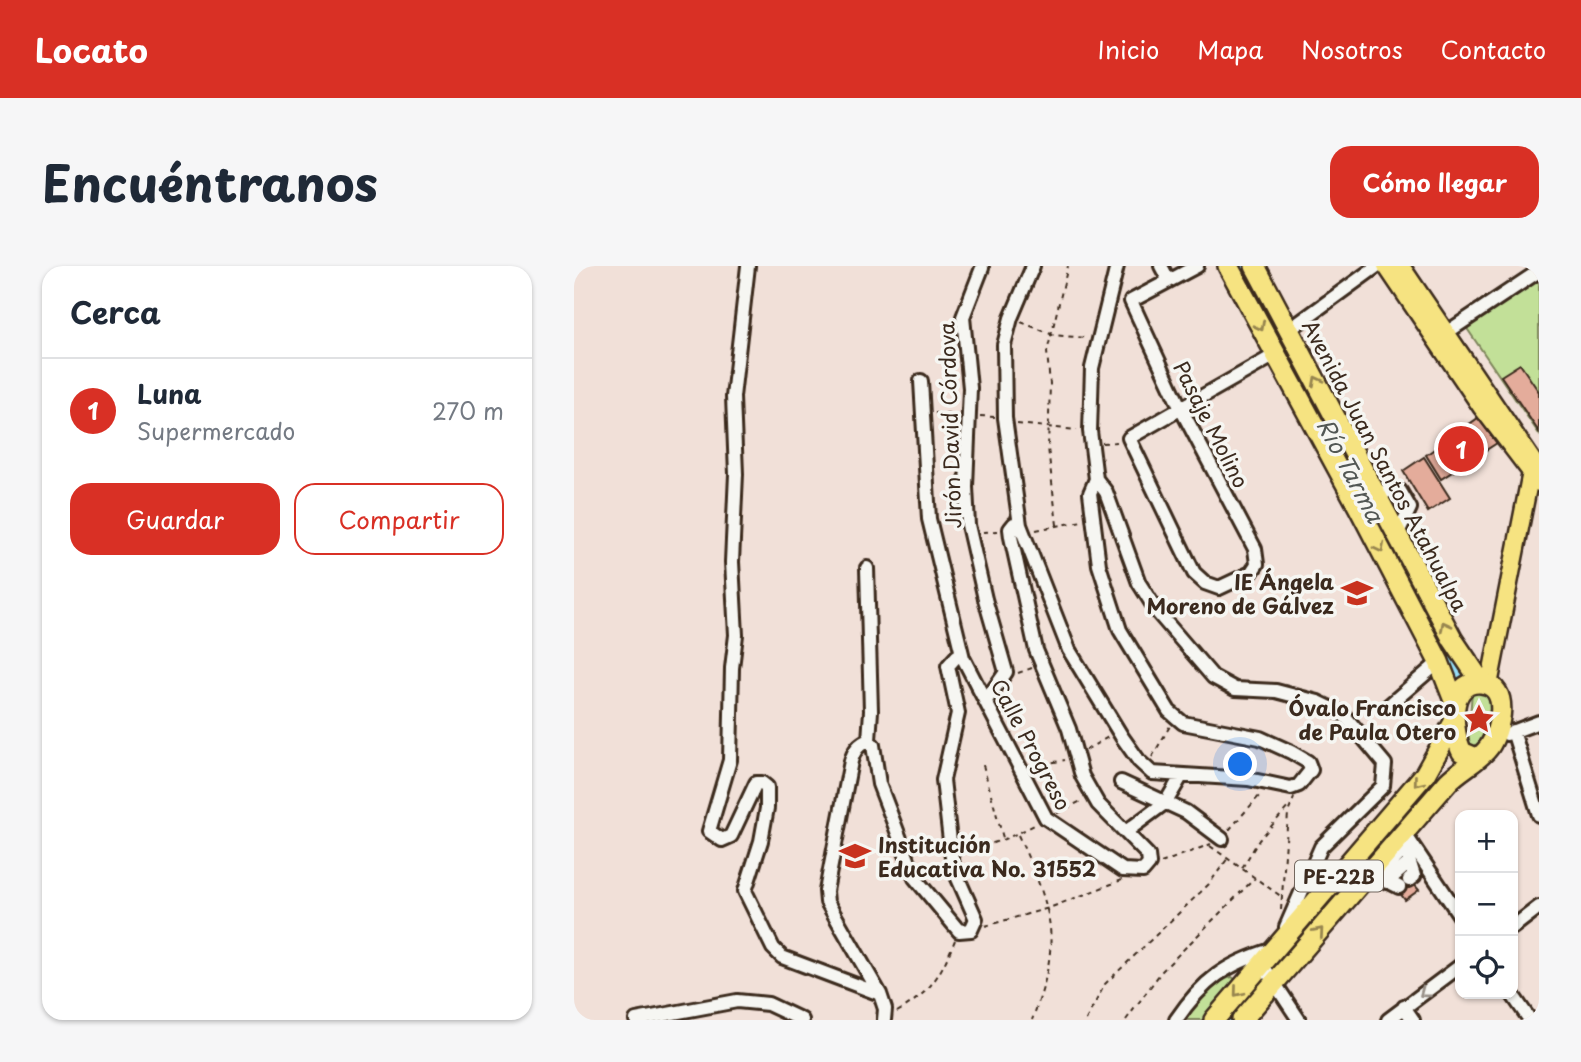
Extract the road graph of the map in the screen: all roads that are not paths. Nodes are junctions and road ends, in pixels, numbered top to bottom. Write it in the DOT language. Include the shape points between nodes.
graph roads {
  1 [pos="748,266"];
  2 [pos="1033,266"];
  3 [pos="1117,266"];
  4 [pos="1161,266"];
  5 [pos="1197,266"];
  6 [pos="1228,266"];
  7 [pos="1255,266"];
  8 [pos="1377,266"];
  9 [pos="1386,266"];
  10 [pos="1401,266"];
  11 [pos="982,268"];
  12 [pos="1539,271"];
  13 [pos="1169,281"];
  14 [pos="1289,330"];
  15 [pos="1446,333"];
  16 [pos="1275,355"];
  17 [pos="1469,377"];
  18 [pos="921,381"];
  19 [pos="1180,407"];
  20 [pos="1535,472"];
  21 [pos="1096,479"];
  22 [pos="1375,492"];
  23 [pos="1018,529"];
  24 [pos="1398,535"];
  25 [pos="867,568"];
  26 [pos="963,658"];
  27 [pos="1439,662"];
  28 [pos="1486,684"];
  29 [pos="987,699"];
  30 [pos="1455,703"];
  31 [pos="1387,706"];
  32 [pos="1539,722"];
  33 [pos="1453,724"];
  34 [pos="1505,732"];
  35 [pos="869,740"];
  36 [pos="1476,758"];
  37 [pos="1182,775"];
  38 [pos="1121,782"];
  39 [pos="1166,802"];
  40 [pos="1539,815"];
  41 [pos="1127,831"];
  42 [pos="1222,839"];
  43 [pos="1404,840"];
  44 [pos="1409,863"];
  45 [pos="1388,880"];
  46 [pos="1539,907"];
  47 [pos="1455,909"];
  48 [pos="1518,923"];
  49 [pos="1268,957"];
  50 [pos="1455,970"];
  51 [pos="1274,983"];
  52 [pos="880,995"];
  53 [pos="1515,999"];
  54 [pos="1404,1007"];
  55 [pos="636,1020"];
  56 [pos="802,1020"];
  57 [pos="884,1020"];
  58 [pos="1176,1020"];
  59 [pos="1214,1020"];
  60 [pos="1242,1020"];
  61 [pos="1299,1020"];
  62 [pos="1388,1020"];
  63 [pos="1413,1020"];
  64 [pos="1530,1020"];
  1 -- 52 [label="street" via="733,397 736,635 730,760 709,831 722,840 731,836 755,783 767,787 767,808 746,891 773,948 782,957"];
  2 -- 23 [label="street" via="1004,345 1006,422"];
  3 -- 21 [label="street" via="1092,368 1090,437"];
  4 -- 13 [label="street"];
  5 -- 13 [label="street"];
  6 -- 16 [label="highway, PE-22B, one-way"];
  7 -- 14 [label="highway, Avenida Juan Santos Atahualpa"];
  8 -- 14 [label="street"];
  9 -- 17 [label="main road"];
  10 -- 15 [label="main road"];
  11 -- 29 [label="street, Jirón David Córdova" via="963,317 970,388 966,487 970,534 1006,671"];
  12 -- 15 [label="street"];
  13 -- 19 [label="street, Pasaje Molino" via="1131,301"];
  22 -- 14 [label="highway, Avenida Juan Santos Atahualpa, one-way"];
  15 -- 17 [label="main road"];
  16 -- 19 [label="street"];
  16 -- 27 [label="highway, PE-22B, one-way"];
  17 -- 20 [label="main road"];
  18 -- 26 [label="street, Calle Progreso" via="929,519"];
  19 -- 19 [label="street, Pasaje Molino" via="1255,550 1257,564 1251,573 1219,588 1194,573 1129,438"];
  20 -- 28 [label="main road"];
  21 -- 37 [label="street" via="1090,493 1099,565 1120,630 1175,716 1194,726 1260,738 1308,762 1311,770 1299,786 1291,788"];
  21 -- 49 [label="street" via="1106,492 1139,583 1158,613 1213,677 1235,689 1276,691 1343,714 1385,764 1383,786 1321,848"];
  22 -- 24 [label="highway, Avenida Juan Santos Atahualpa"];
  22 -- 24 [label="street" via="1400,491 1410,508"];
  23 -- 37 [label="street" via="1060,631 1118,732 1152,773"];
  23 -- 41 [label="street" via="1041,664 1092,796"];
  28 -- 24 [label="highway, Avenida Juan Santos Atahualpa, one-way" via="1453,640"];
  25 -- 35 [label="street"];
  26 -- 29 [label="street, Calle Progreso"];
  26 -- 35 [label="street" via="957,656 948,666 958,713 943,780 953,867 976,919 965,931 915,878 878,784"];
  27 -- 30 [label="highway, PE-22B"];
  27 -- 31 [label="street"];
  28 -- 30 [label="highway" via="1471,684"];
  28 -- 34 [label="highway" via="1500,700"];
  29 -- 41 [label="street, Calle Progreso" via="1046,818 1123,870 1143,871 1149,864 1148,855"];
  30 -- 33 [label="highway, PE-22B"];
  32 -- 34 [label="street"];
  33 -- 36 [label="highway" via="1462,752"];
  33 -- 49 [label="highway, PE-22B, one-way" via="1425,774"];
  34 -- 36 [label="highway, PE-22B"];
  34 -- 40 [label="street"];
  35 -- 52 [label="street" via="850,761 826,891 832,913"];
  36 -- 43 [label="highway, PE-22B" via="1448,782"];
  37 -- 39 [label="street"];
  38 -- 39 [label="street"];
  39 -- 41 [label="street"];
  39 -- 42 [label="street"];
  43 -- 44 [label="street"];
  43 -- 45 [label="highway, PE-22B"];
  43 -- 47 [label="street"];
  44 -- 45 [label="street"];
  44 -- 45 [label="street" via="1414,876"];
  51 -- 45 [label="highway, PE-22B, one-way"];
  46 -- 48 [label="street"];
  49 -- 51 [label="street"];
  49 -- 58 [label="street" via="1237,961 1219,972"];
  49 -- 59 [label="highway, PE-22B, one-way"];
  50 -- 54 [label="street, one-way"];
  51 -- 60 [label="highway, PE-22B"];
  51 -- 61 [label="street"];
  52 -- 57 [label="street"];
  53 -- 64 [label="street"];
  54 -- 62 [label="street"];
  54 -- 63 [label="street"];
  55 -- 56 [label="street" via="745,1001 768,1004"];
}
